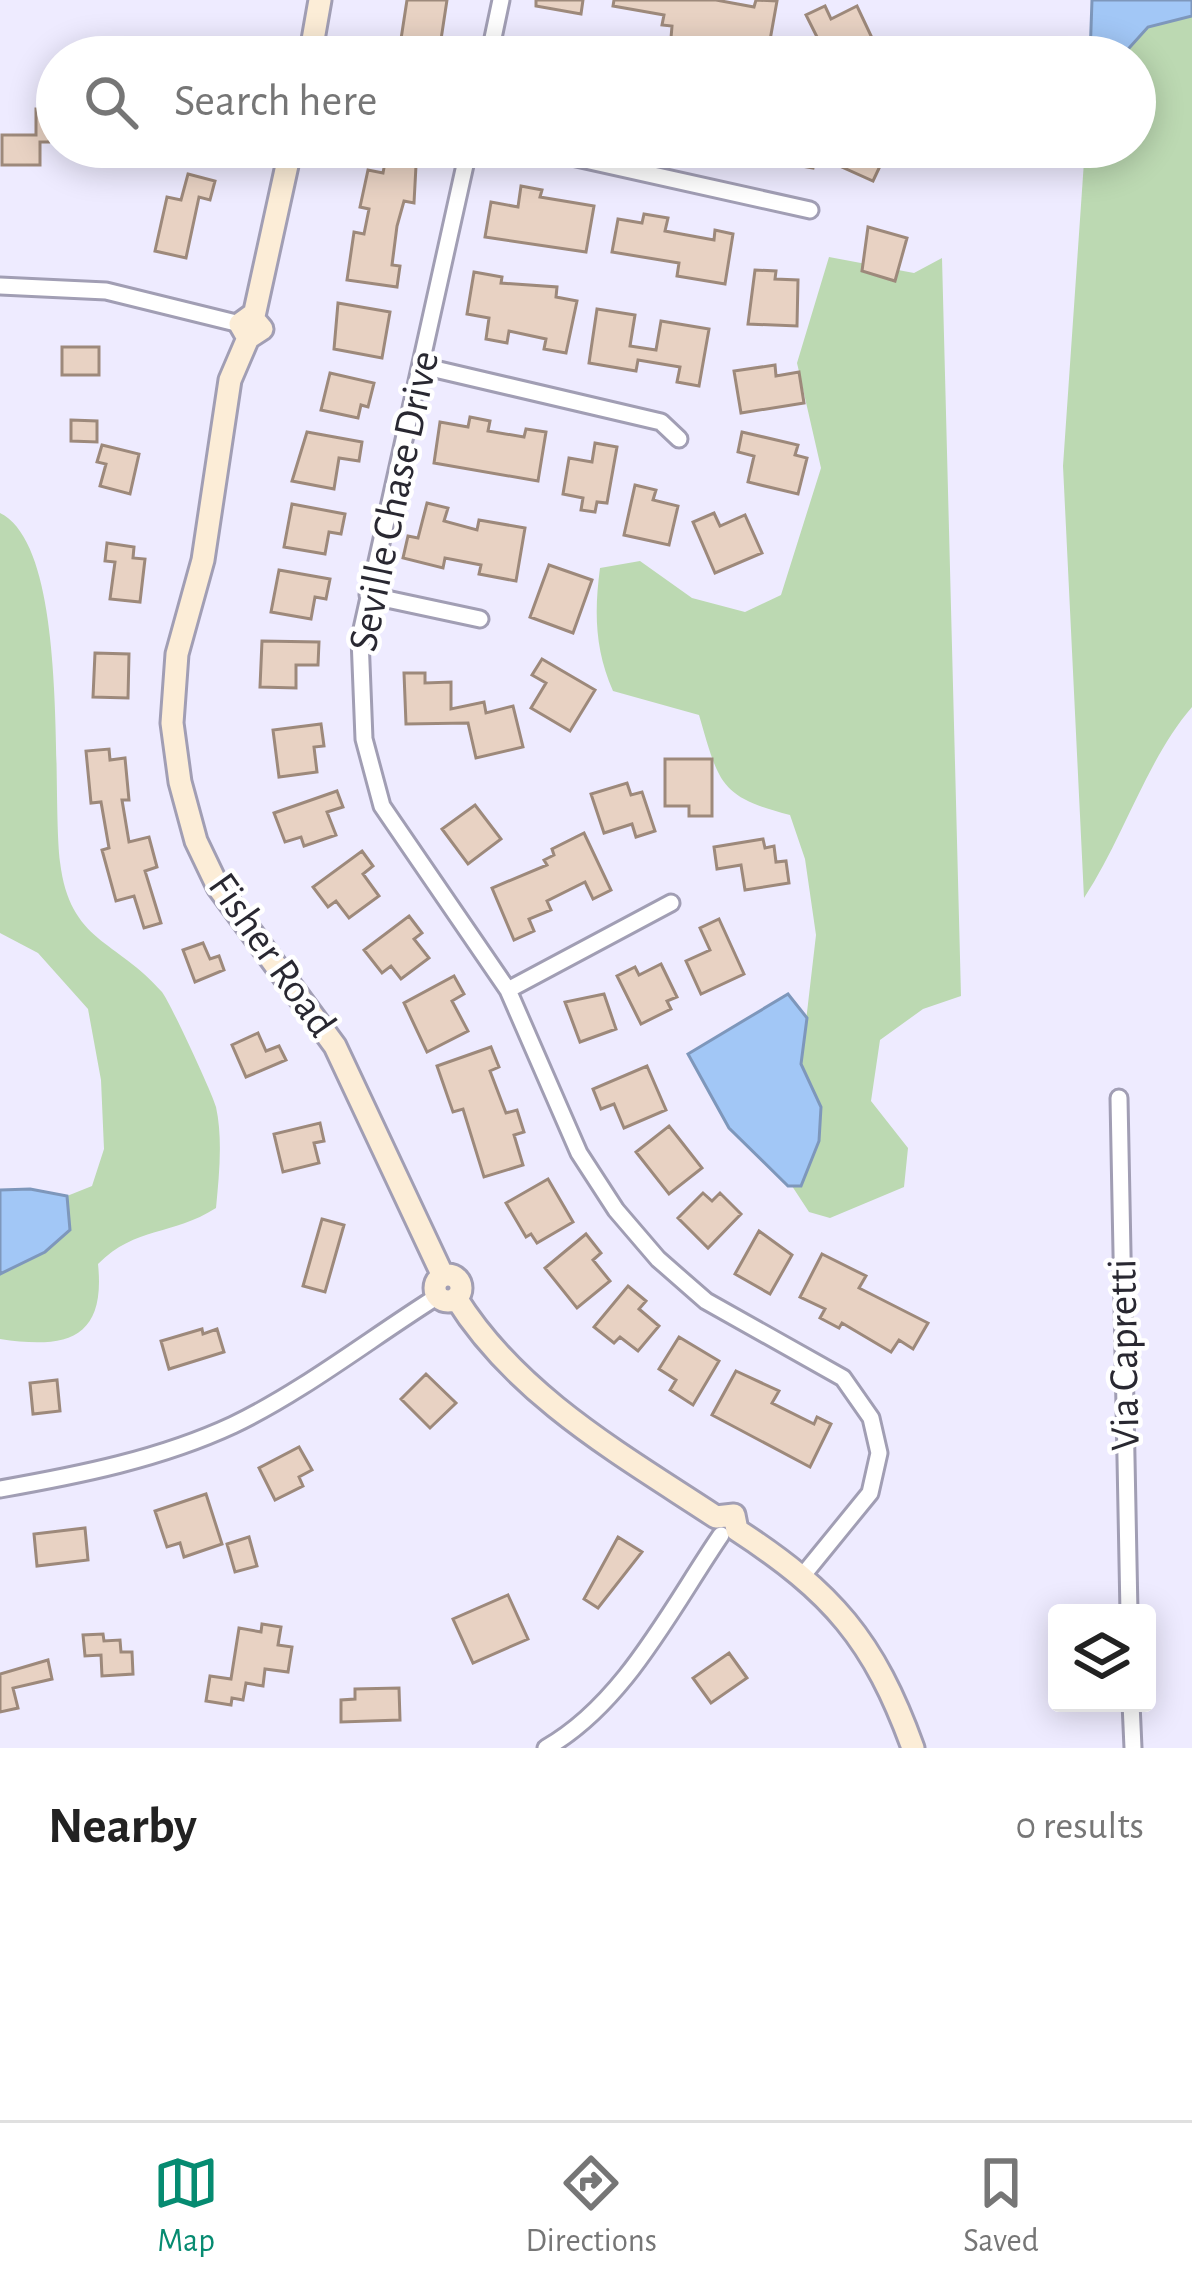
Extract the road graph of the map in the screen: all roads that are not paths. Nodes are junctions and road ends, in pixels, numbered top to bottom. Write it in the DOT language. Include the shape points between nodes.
graph roads {
  1 [pos="320,0"];
  2 [pos="501,0"];
  3 [pos="314,36"];
  4 [pos="493,36"];
  5 [pos="286,168"];
  6 [pos="464,168"];
  7 [pos="621,168"];
  8 [pos="810,210"];
  9 [pos="0,286"];
  10 [pos="247,326"];
  11 [pos="422,366"];
  12 [pos="679,440"];
  13 [pos="368,596"];
  14 [pos="480,620"];
  15 [pos="671,903"];
  16 [pos="508,990"];
  17 [pos="1119,1098"];
  18 [pos="445,1290"];
  19 [pos="0,1489"];
  20 [pos="724,1527"];
  21 [pos="804,1574"];
  22 [pos="1129,1604"];
  23 [pos="1132,1712"];
  24 [pos="546,1748"];
  25 [pos="913,1748"];
  26 [pos="1133,1748"];
  1 -- 3 [label="street"];
  2 -- 4 [label="street"];
  5 -- 10 [label="street, Fisher Road"];
  6 -- 11 [label="street, Seville Chase Drive"];
  7 -- 8 [label="street"];
  9 -- 10 [label="street" via="106,291"];
  10 -- 18 [label="street, Fisher Road" via="177,654 172,723 180,782 218,886 335,1046"];
  11 -- 12 [label="street" via="661,422"];
  11 -- 13 [label="street, Seville Chase Drive"];
  13 -- 14 [label="street"];
  13 -- 16 [label="street, Seville Chase Drive" via="361,712 382,806"];
  15 -- 16 [label="street"];
  16 -- 21 [label="street, Seville Chase Drive" via="579,1154 616,1210 706,1301 843,1378 871,1418 879,1453 870,1493"];
  17 -- 22 [label="street, Via Capretti"];
  18 -- 19 [label="street" via="208,1436"];
  18 -- 20 [label="street, Fisher Road" via="532,1388"];
  20 -- 21 [label="street, Fisher Road"];
  20 -- 24 [label="street" via="626,1676 588,1719"];
  21 -- 25 [label="street, Fisher Road" via="873,1659"];
  23 -- 26 [label="street"];
}
